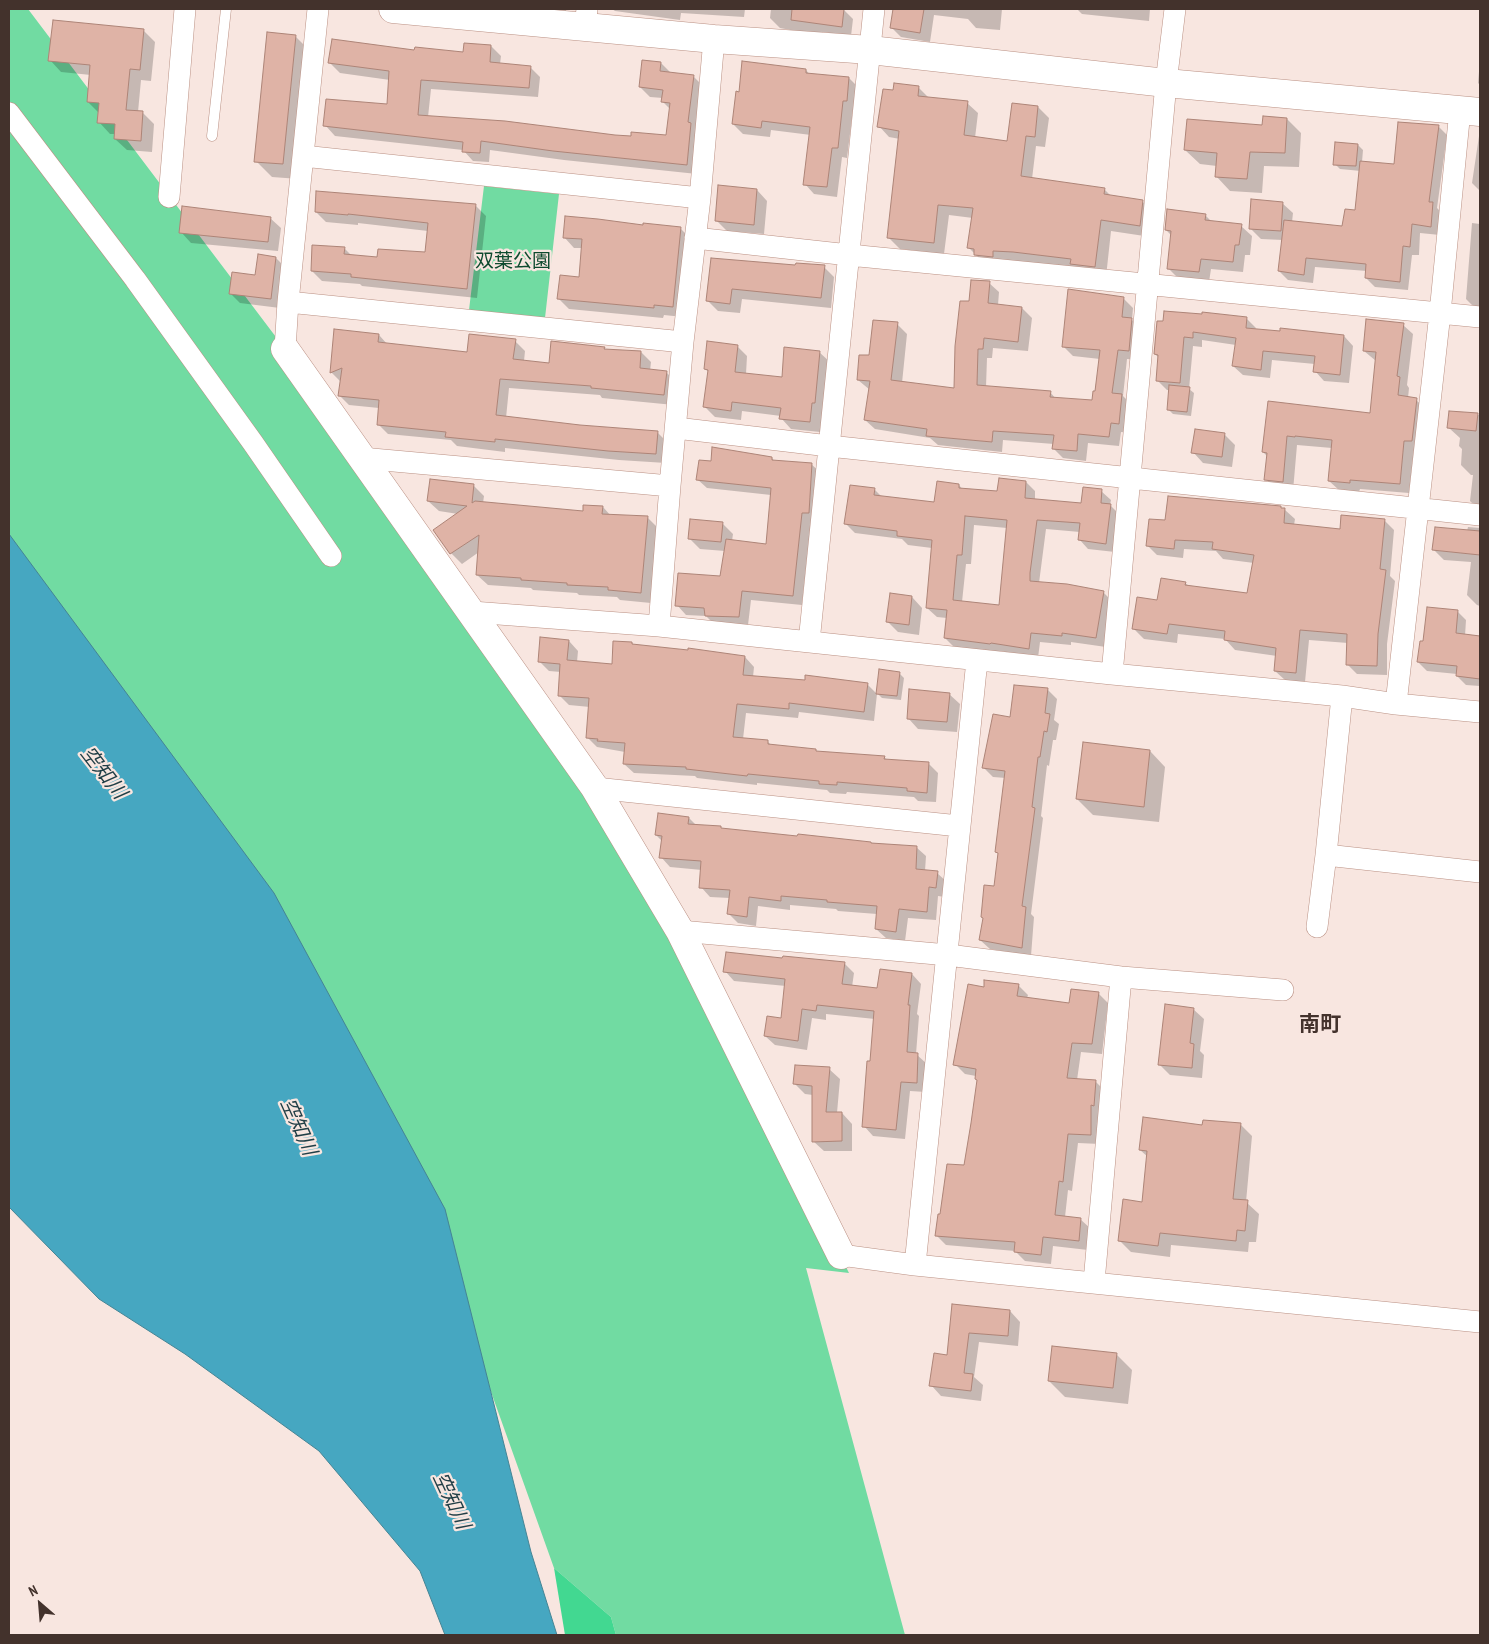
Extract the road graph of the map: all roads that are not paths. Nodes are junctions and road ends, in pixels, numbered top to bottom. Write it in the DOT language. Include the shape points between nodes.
graph roads {
  1 [pos="185,9"];
  2 [pos="226,9"];
  3 [pos="318,9"];
  4 [pos="393,9"];
  5 [pos="874,9"];
  6 [pos="1175,9"];
  7 [pos="586,18"];
  8 [pos="714,39"];
  9 [pos="870,50"];
  10 [pos="1166,83"];
  11 [pos="1470,111"];
  12 [pos="9,113"];
  13 [pos="212,136"];
  14 [pos="303,156"];
  15 [pos="170,197"];
  16 [pos="700,198"];
  17 [pos="695,238"];
  18 [pos="849,255"];
  19 [pos="1147,283"];
  20 [pos="288,302"];
  21 [pos="1440,313"];
  22 [pos="1480,317"];
  23 [pos="683,342"];
  24 [pos="285,349"];
  25 [pos="676,428"];
  26 [pos="829,446"];
  27 [pos="361,458"];
  28 [pos="1130,476"];
  29 [pos="670,486"];
  30 [pos="1417,509"];
  31 [pos="1480,514"];
  32 [pos="331,556"];
  33 [pos="472,612"];
  34 [pos="659,626"];
  35 [pos="809,642"];
  36 [pos="977,660"];
  37 [pos="1112,674"];
  38 [pos="1342,696"];
  39 [pos="1396,704"];
  40 [pos="1480,712"];
  41 [pos="595,788"];
  42 [pos="959,826"];
  43 [pos="1326,855"];
  44 [pos="1480,872"];
  45 [pos="1317,927"];
  46 [pos="680,931"];
  47 [pos="948,955"];
  48 [pos="1121,977"];
  49 [pos="1283,990"];
  50 [pos="841,1255"];
  51 [pos="915,1265"];
  52 [pos="1094,1282"];
  53 [pos="1480,1322"];
  1 -- 15 [label="street"];
  2 -- 13 [label="lane"];
  3 -- 14 [label="street"];
  4 -- 7 [label="street"];
  5 -- 9 [label="street"];
  6 -- 10 [label="street"];
  7 -- 8 [label="street"];
  8 -- 9 [label="street"];
  8 -- 16 [label="street"];
  9 -- 10 [label="street"];
  9 -- 18 [label="street"];
  10 -- 11 [label="street"];
  10 -- 19 [label="street"];
  11 -- 21 [label="street"];
  12 -- 32 [label="street" via="135,279"];
  14 -- 16 [label="street"];
  14 -- 20 [label="street"];
  16 -- 17 [label="street"];
  17 -- 18 [label="street"];
  17 -- 23 [label="street"];
  18 -- 19 [label="street"];
  18 -- 26 [label="street"];
  19 -- 21 [label="street"];
  19 -- 28 [label="street"];
  20 -- 23 [label="street"];
  20 -- 24 [label="street"];
  21 -- 22 [label="street"];
  21 -- 30 [label="street"];
  23 -- 25 [label="street"];
  24 -- 27 [label="street"];
  25 -- 26 [label="street"];
  25 -- 29 [label="street"];
  26 -- 28 [label="street"];
  26 -- 35 [label="street"];
  27 -- 29 [label="street"];
  27 -- 33 [label="street"];
  28 -- 30 [label="street"];
  28 -- 37 [label="street"];
  29 -- 34 [label="street"];
  30 -- 31 [label="street"];
  30 -- 39 [label="street"];
  33 -- 34 [label="street"];
  33 -- 41 [label="street"];
  34 -- 35 [label="street"];
  35 -- 36 [label="street"];
  36 -- 37 [label="street"];
  36 -- 42 [label="street"];
  37 -- 38 [label="street"];
  38 -- 39 [label="street"];
  38 -- 43 [label="street"];
  39 -- 40 [label="street"];
  41 -- 42 [label="street"];
  41 -- 46 [label="street"];
  42 -- 47 [label="street"];
  43 -- 44 [label="street"];
  43 -- 45 [label="street"];
  46 -- 47 [label="street"];
  46 -- 50 [label="street"];
  47 -- 48 [label="street"];
  47 -- 51 [label="street"];
  48 -- 49 [label="street"];
  48 -- 52 [label="street"];
  50 -- 51 [label="street"];
  51 -- 52 [label="street"];
  52 -- 53 [label="street"];
}
